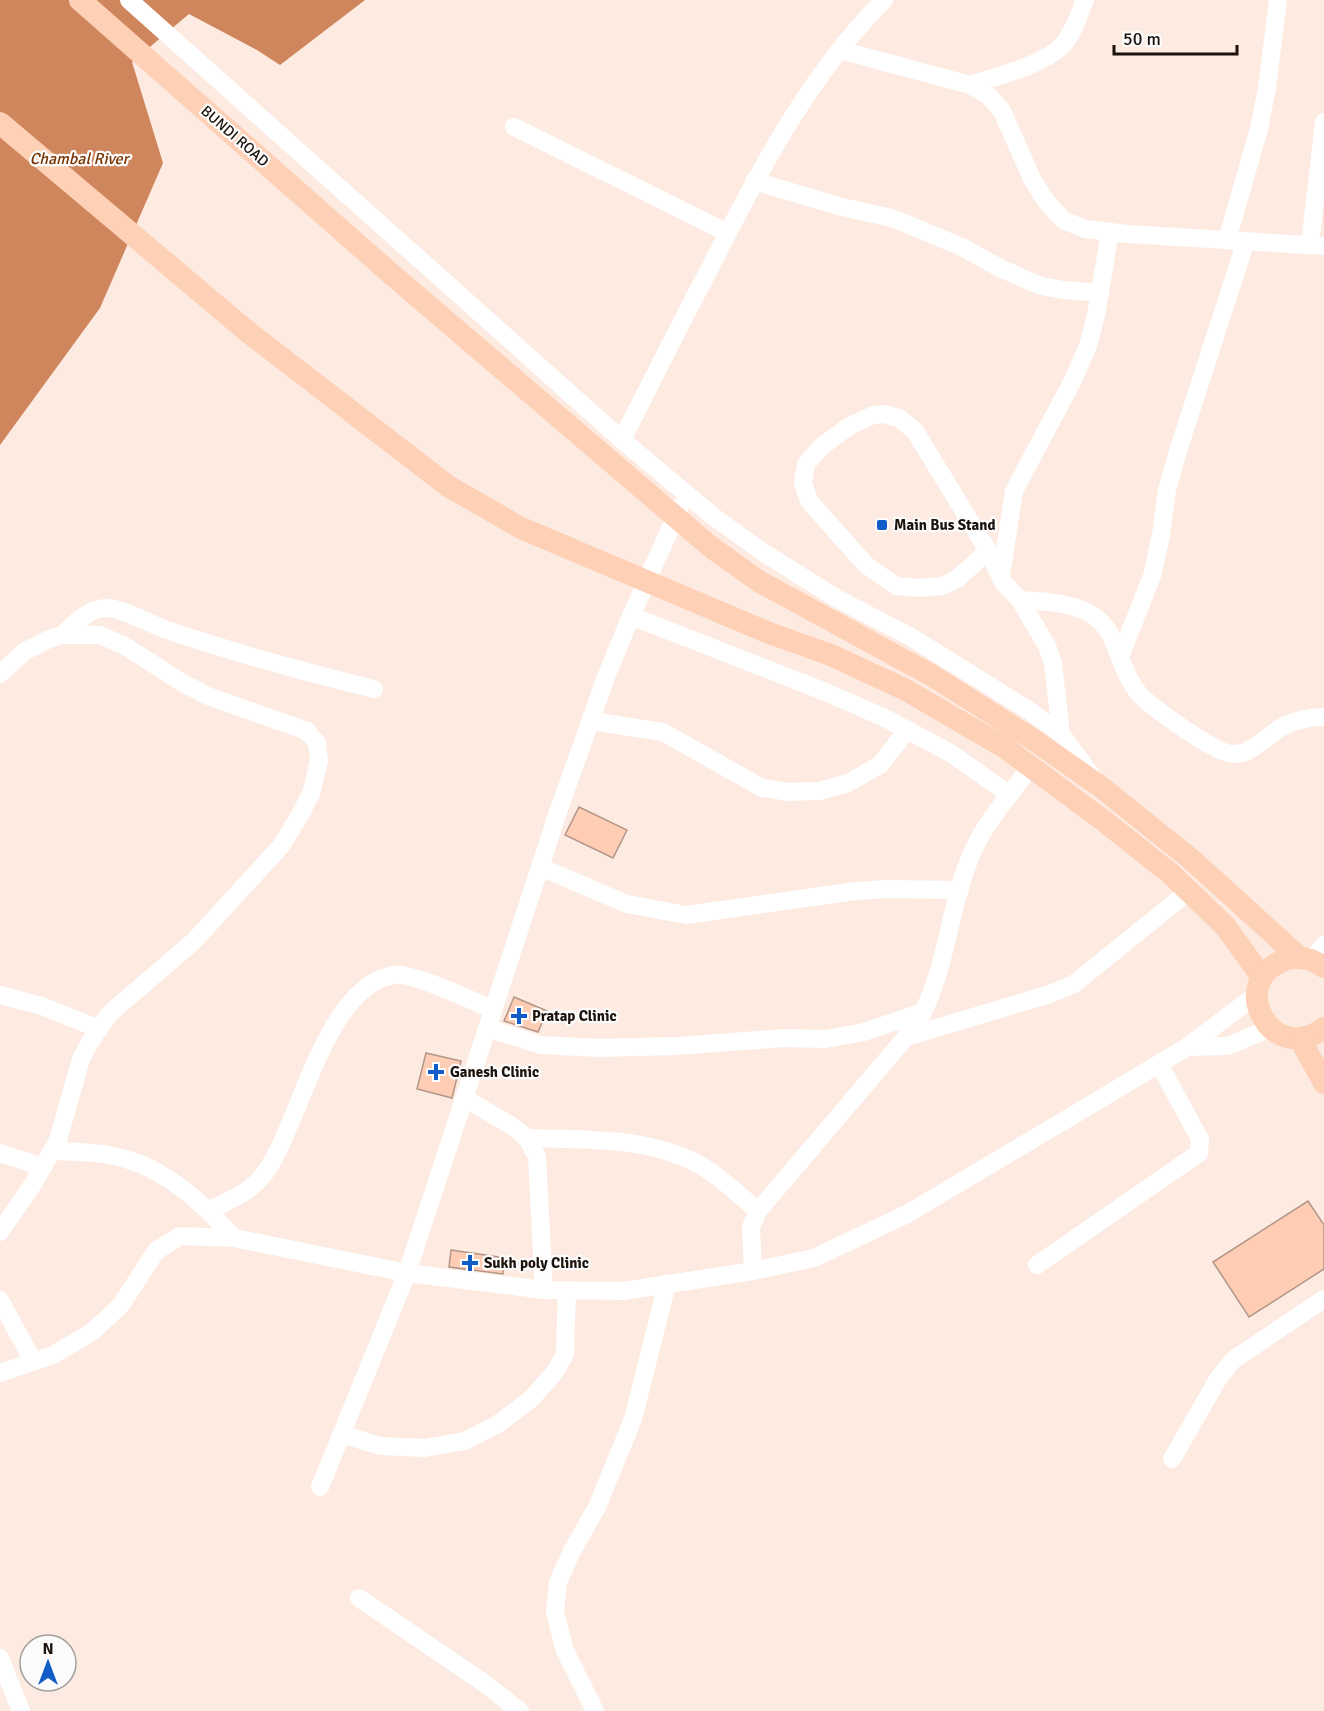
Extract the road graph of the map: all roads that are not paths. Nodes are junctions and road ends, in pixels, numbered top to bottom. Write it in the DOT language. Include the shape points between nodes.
graph roads {
  1 [pos="80,0"];
  2 [pos="129,0"];
  3 [pos="870,0"];
  4 [pos="884,0"];
  5 [pos="1085,0"];
  6 [pos="1278,0"];
  7 [pos="864,20"];
  8 [pos="840,50"];
  9 [pos="970,85"];
  10 [pos="1324,122"];
  11 [pos="0,123"];
  12 [pos="514,127"];
  13 [pos="754,181"];
  14 [pos="1110,232"];
  15 [pos="728,233"];
  16 [pos="1227,240"];
  17 [pos="1246,241"];
  18 [pos="1317,245"];
  19 [pos="1100,293"];
  20 [pos="622,440"];
  21 [pos="686,494"];
  22 [pos="988,551"];
  23 [pos="1001,575"];
  24 [pos="1020,600"];
  25 [pos="631,616"];
  26 [pos="62,635"];
  27 [pos="1120,657"];
  28 [pos="0,674"];
  29 [pos="374,689"];
  30 [pos="1324,717"];
  31 [pos="591,721"];
  32 [pos="907,730"];
  33 [pos="1061,734"];
  34 [pos="1030,767"];
  35 [pos="1101,787"];
  36 [pos="1010,795"];
  37 [pos="540,867"];
  38 [pos="960,890"];
  39 [pos="1189,891"];
  40 [pos="1315,958"];
  41 [pos="1259,986"];
  42 [pos="0,995"];
  43 [pos="493,1010"];
  44 [pos="923,1012"];
  45 [pos="487,1028"];
  46 [pos="1324,1028"];
  47 [pos="99,1029"];
  48 [pos="1270,1029"];
  49 [pos="906,1037"];
  50 [pos="1300,1039"];
  51 [pos="1187,1047"];
  52 [pos="1159,1064"];
  53 [pos="1324,1083"];
  54 [pos="464,1098"];
  55 [pos="527,1138"];
  56 [pos="0,1153"];
  57 [pos="48,1159"];
  58 [pos="208,1210"];
  59 [pos="758,1212"];
  60 [pos="0,1232"];
  61 [pos="234,1238"];
  62 [pos="1037,1265"];
  63 [pos="753,1271"];
  64 [pos="407,1273"];
  65 [pos="667,1284"];
  66 [pos="544,1290"];
  67 [pos="567,1290"];
  68 [pos="1324,1299"];
  69 [pos="0,1300"];
  70 [pos="33,1361"];
  71 [pos="0,1372"];
  72 [pos="341,1434"];
  73 [pos="1172,1459"];
  74 [pos="320,1487"];
  75 [pos="359,1598"];
  76 [pos="0,1658"];
  77 [pos="21,1711"];
  78 [pos="520,1711"];
  79 [pos="595,1711"];
  1 -- 35 [label="main road, BUNDI ROAD" via="390,273 712,548 760,582 884,648 1011,726"];
  2 -- 20 [label="street"];
  3 -- 7 [label="street"];
  4 -- 7 [label="street"];
  5 -- 9 [label="street" via="1062,46 1038,62"];
  6 -- 16 [label="street" via="1259,129"];
  7 -- 8 [label="street"];
  8 -- 9 [label="street"];
  8 -- 13 [label="street"];
  9 -- 14 [label="street" via="989,96 1002,111 1032,179 1063,220 1085,230"];
  10 -- 18 [label="street"];
  11 -- 34 [label="main road" via="248,332 448,486 521,528 906,690 1004,747"];
  12 -- 15 [label="street"];
  13 -- 15 [label="street"];
  13 -- 19 [label="street" via="892,218 1041,286"];
  14 -- 16 [label="street"];
  14 -- 19 [label="street"];
  15 -- 20 [label="street"];
  16 -- 17 [label="street"];
  17 -- 18 [label="street"];
  17 -- 27 [label="street" via="1167,490 1152,576"];
  19 -- 23 [label="street" via="1088,346 1014,491"];
  20 -- 21 [label="street"];
  21 -- 25 [label="street"];
  21 -- 33 [label="street" via="764,553 836,598 911,637"];
  22 -- 22 [label="street" via="915,431 899,418 873,415 848,427 806,464 803,483 809,501 866,565 896,586 943,586 957,579"];
  22 -- 23 [label="street"];
  23 -- 24 [label="street"];
  24 -- 27 [label="street" via="1050,601 1098,619"];
  24 -- 33 [label="street" via="1053,663"];
  25 -- 31 [label="street"];
  25 -- 32 [label="street" via="823,691"];
  26 -- 28 [label="street" via="25,651"];
  26 -- 29 [label="street" via="79,619 109,607 166,630 284,667"];
  26 -- 47 [label="street" via="100,635 208,696 307,731 317,743 319,760 312,792 281,846 194,940 109,1014"];
  27 -- 30 [label="street" via="1139,694 1219,750 1233,754 1247,751 1286,724"];
  31 -- 32 [label="street" via="663,732 762,788 789,792 819,791 848,783 880,765"];
  31 -- 37 [label="street"];
  32 -- 36 [label="street" via="952,754"];
  33 -- 35 [label="street"];
  34 -- 36 [label="street"];
  34 -- 39 [label="main road"];
  35 -- 40 [label="main road, BUNDI ROAD"];
  36 -- 38 [label="street" via="973,850"];
  37 -- 38 [label="street" via="627,904 686,915 856,891"];
  37 -- 43 [label="street"];
  38 -- 44 [label="street"];
  39 -- 41 [label="main road" via="1225,926"];
  39 -- 49 [label="street" via="1074,984"];
  40 -- 41 [label="main road" via="1279,962 1269,969"];
  41 -- 48 [label="main road" via="1260,1013"];
  41 -- 51 [label="street"];
  42 -- 47 [label="street" via="42,1006"];
  43 -- 45 [label="street"];
  43 -- 58 [label="street" via="426,982 395,975 370,985 349,1002 331,1030 264,1174 240,1196"];
  44 -- 45 [label="street" via="864,1032 826,1039 677,1046 541,1045"];
  44 -- 49 [label="street"];
  45 -- 54 [label="street"];
  46 -- 50 [label="main road" via="1316,1035"];
  47 -- 57 [label="street" via="81,1059 61,1131"];
  48 -- 50 [label="main road" via="1284,1037"];
  48 -- 51 [label="street" via="1228,1046"];
  49 -- 59 [label="street"];
  50 -- 53 [label="main road"];
  51 -- 52 [label="street"];
  52 -- 62 [label="street" via="1200,1139 1199,1153"];
  52 -- 63 [label="street" via="907,1214 814,1258"];
  54 -- 55 [label="street"];
  54 -- 64 [label="street"];
  55 -- 59 [label="street" via="616,1141 664,1149 702,1166"];
  55 -- 66 [label="street" via="537,1157"];
  56 -- 57 [label="street"];
  57 -- 58 [label="street" via="92,1153 126,1159 164,1178"];
  57 -- 60 [label="street"];
  58 -- 61 [label="street"];
  59 -- 63 [label="street" via="751,1227"];
  61 -- 64 [label="street"];
  61 -- 70 [label="street" via="180,1236 156,1251 121,1305 92,1332"];
  63 -- 65 [label="street"];
  64 -- 66 [label="street"];
  64 -- 72 [label="street"];
  65 -- 67 [label="street" via="623,1291"];
  65 -- 79 [label="street" via="633,1419 597,1507 558,1582 555,1612 565,1650"];
  66 -- 67 [label="street"];
  67 -- 72 [label="street" via="565,1354 531,1399 498,1424 465,1442 425,1448 380,1446"];
  68 -- 73 [label="street" via="1233,1360"];
  69 -- 70 [label="street"];
  70 -- 71 [label="street"];
  72 -- 74 [label="street"];
  75 -- 78 [label="street"];
  76 -- 77 [label="street"];
}
